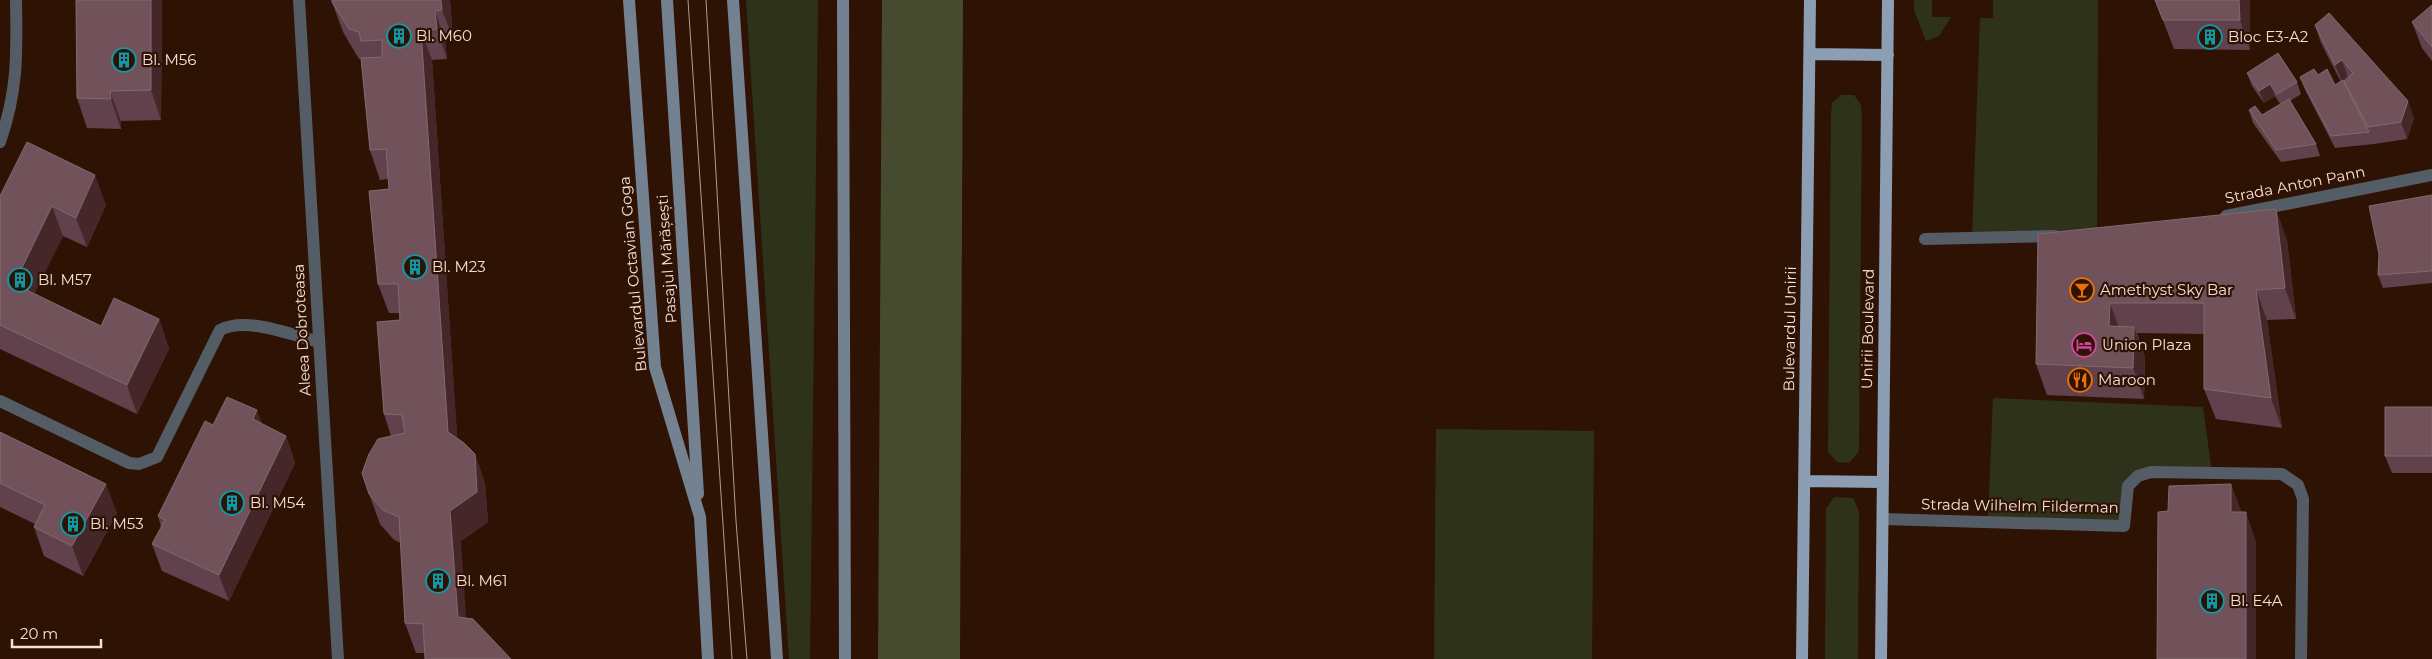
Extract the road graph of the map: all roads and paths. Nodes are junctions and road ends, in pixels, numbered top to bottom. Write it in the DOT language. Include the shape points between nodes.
graph roads {
  1 [pos="16,0"];
  2 [pos="299,0"];
  3 [pos="629,0"];
  4 [pos="667,0"];
  5 [pos="733,0"];
  6 [pos="843,0"];
  7 [pos="1810,0"];
  8 [pos="1888,0"];
  9 [pos="1810,54"];
  10 [pos="1888,55"];
  11 [pos="0,142"];
  12 [pos="2432,175"];
  13 [pos="2213,218"];
  14 [pos="2068,236"];
  15 [pos="1925,239"];
  16 [pos="319,342"];
  17 [pos="0,401"];
  18 [pos="1804,482"];
  19 [pos="1883,482"];
  20 [pos="700,517"];
  21 [pos="1883,519"];
  22 [pos="338,659"];
  23 [pos="708,659"];
  24 [pos="778,659"];
  25 [pos="845,659"];
  26 [pos="1802,659"];
  27 [pos="1881,659"];
  28 [pos="2301,659"];
  1 -- 11 [label="street" via="17,68 9,115"];
  2 -- 16 [label="street, Aleea Dobroteasa"];
  3 -- 20 [label="main road, Bulevardul Octavian Goga" via="656,367"];
  4 -- 20 [label="main road, Pasajul Mărășești"];
  5 -- 24 [label="main road"];
  6 -- 25 [label="main road"];
  7 -- 9 [label="main road, Bulevardul Unirii"];
  8 -- 10 [label="main road, Unirii Boulevard"];
  9 -- 10 [label="main road"];
  9 -- 18 [label="main road, Bulevardul Unirii"];
  10 -- 19 [label="main road, Unirii Boulevard"];
  12 -- 13 [label="street, Strada Anton Pann"];
  14 -- 15 [label="street"];
  16 -- 17 [label="street" via="256,326 236,324 220,330 157,457 139,464 129,463"];
  16 -- 22 [label="street, Aleea Dobroteasa"];
  18 -- 19 [label="main road"];
  18 -- 26 [label="main road, Bulevardul Unirii"];
  19 -- 21 [label="main road, Unirii Boulevard"];
  20 -- 23 [label="main road, Bulevardul Octavian Goga"];
  21 -- 27 [label="main road, Unirii Boulevard"];
  21 -- 28 [label="street, Strada Wilhelm Filderman" via="2124,526 2128,486 2138,476 2152,472 2282,474 2298,485 2303,499"];
}
